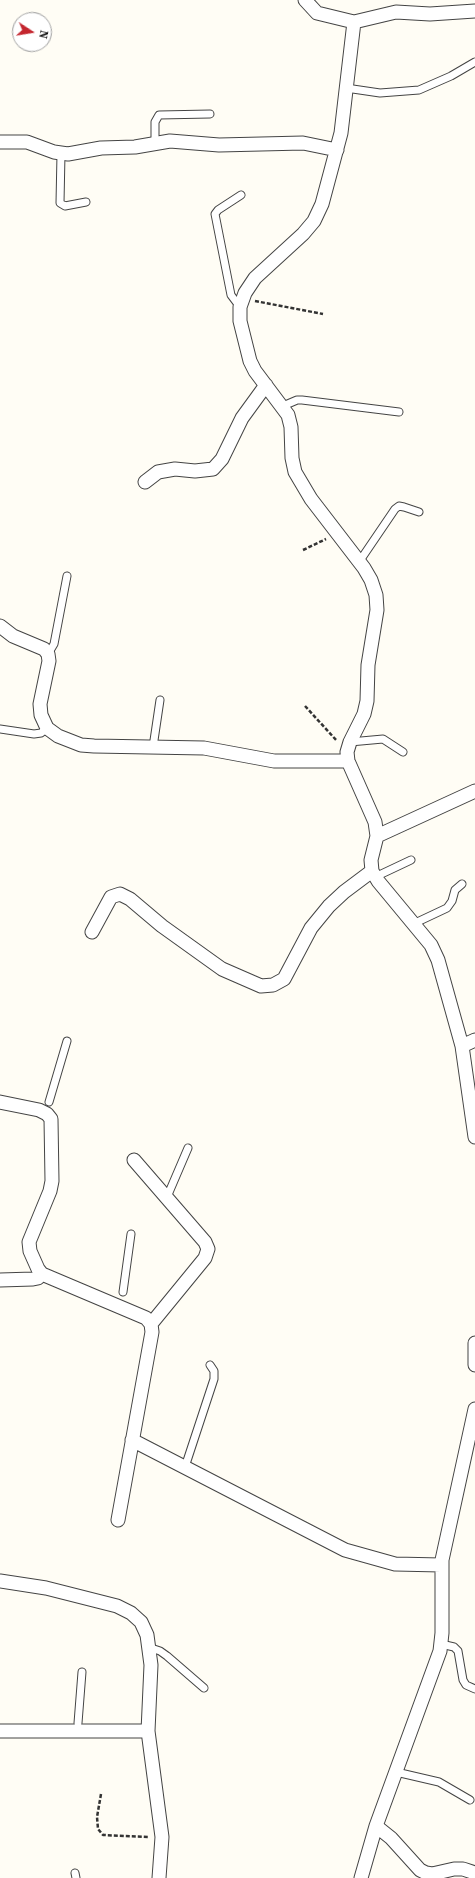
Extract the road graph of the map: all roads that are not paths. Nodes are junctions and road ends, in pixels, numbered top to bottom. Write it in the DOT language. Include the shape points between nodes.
graph roads {
  1 [pos="305,0"];
  2 [pos="475,11"];
  3 [pos="354,22"];
  4 [pos="475,62"];
  5 [pos="346,88"];
  6 [pos="210,114"];
  7 [pos="0,142"];
  8 [pos="155,144"];
  9 [pos="337,150"];
  10 [pos="61,154"];
  11 [pos="241,194"];
  12 [pos="86,202"];
  13 [pos="242,303"];
  14 [pos="266,385"];
  15 [pos="283,406"];
  16 [pos="399,412"];
  17 [pos="145,482"];
  18 [pos="419,512"];
  19 [pos="359,562"];
  20 [pos="67,576"];
  21 [pos="0,626"];
  22 [pos="48,654"];
  23 [pos="160,700"];
  24 [pos="47,728"];
  25 [pos="0,729"];
  26 [pos="153,747"];
  27 [pos="348,751"];
  28 [pos="403,752"];
  29 [pos="474,794"];
  30 [pos="377,836"];
  31 [pos="411,860"];
  32 [pos="374,874"];
  33 [pos="462,884"];
  34 [pos="413,924"];
  35 [pos="92,932"];
  36 [pos="475,1040"];
  37 [pos="67,1041"];
  38 [pos="462,1046"];
  39 [pos="472,1094"];
  40 [pos="0,1102"];
  41 [pos="48,1108"];
  42 [pos="475,1137"];
  43 [pos="188,1148"];
  44 [pos="134,1160"];
  45 [pos="167,1197"];
  46 [pos="131,1234"];
  47 [pos="42,1274"];
  48 [pos="0,1280"];
  49 [pos="123,1292"];
  50 [pos="151,1324"];
  51 [pos="475,1344"];
  52 [pos="210,1365"];
  53 [pos="475,1366"];
  54 [pos="475,1409"];
  55 [pos="132,1440"];
  56 [pos="185,1466"];
  57 [pos="118,1520"];
  58 [pos="441,1565"];
  59 [pos="0,1581"];
  60 [pos="441,1644"];
  61 [pos="148,1647"];
  62 [pos="82,1672"];
  63 [pos="204,1688"];
  64 [pos="475,1689"];
  65 [pos="78,1728"];
  66 [pos="0,1731"];
  67 [pos="148,1731"];
  68 [pos="396,1772"];
  69 [pos="470,1800"];
  70 [pos="376,1826"];
  71 [pos="475,1874"];
  72 [pos="159,1878"];
  73 [pos="361,1878"];
  1 -- 3 [label="street" via="316,13"];
  2 -- 3 [label="street" via="430,14 396,12"];
  3 -- 5 [label="street"];
  4 -- 5 [label="lane" via="419,90 380,93"];
  5 -- 9 [label="street"];
  6 -- 8 [label="lane" via="158,115 155,122"];
  7 -- 10 [label="street" via="27,142"];
  8 -- 9 [label="street" via="170,141 219,145 303,143"];
  8 -- 10 [label="street"];
  9 -- 13 [label="street" via="322,204 314,221 255,278"];
  10 -- 12 [label="lane" via="60,203 65,206"];
  11 -- 13 [label="lane" via="215,214 231,295"];
  13 -- 14 [label="street" via="240,321 250,361"];
  14 -- 15 [label="street"];
  14 -- 17 [label="street" via="242,418 222,459 213,469 175,469 158,472"];
  15 -- 16 [label="lane" via="302,400"];
  15 -- 19 [label="street" via="291,427 295,472 311,499"];
  18 -- 19 [label="lane" via="399,506 395,509"];
  19 -- 27 [label="street" via="371,580 377,610 368,665 367,701"];
  20 -- 22 [label="lane" via="54,644"];
  21 -- 22 [label="street" via="13,636 44,649"];
  22 -- 24 [label="street" via="49,661 40,704 40,715"];
  23 -- 26 [label="lane"];
  24 -- 25 [label="lane" via="41,733 34,734"];
  24 -- 26 [label="street" via="58,736 81,744"];
  26 -- 27 [label="street" via="204,748 274,761"];
  27 -- 28 [label="lane" via="383,739"];
  27 -- 30 [label="street" via="375,822"];
  29 -- 30 [label="street"];
  30 -- 32 [label="street" via="371,860"];
  31 -- 32 [label="lane"];
  32 -- 34 [label="street"];
  32 -- 35 [label="street" via="344,892 329,906 311,928 284,979 273,985 261,986 222,969 120,894 111,897"];
  33 -- 34 [label="lane" via="455,890 447,908"];
  34 -- 38 [label="street" via="431,945 438,960"];
  36 -- 38 [label="street"];
  37 -- 41 [label="lane"];
  38 -- 39 [label="street"];
  39 -- 42 [label="street"];
  40 -- 41 [label="street" via="39,1110"];
  41 -- 47 [label="street" via="52,1127 52,1181 47,1200 29,1242 30,1251"];
  43 -- 45 [label="lane"];
  44 -- 45 [label="street"];
  45 -- 50 [label="street" via="208,1249 205,1258"];
  46 -- 49 [label="lane"];
  47 -- 48 [label="street" via="33,1279"];
  47 -- 50 [label="street" via="121,1304 146,1318"];
  50 -- 55 [label="street" via="152,1332"];
  51 -- 53 [label="street"];
  52 -- 56 [label="lane" via="214,1371 214,1379"];
  54 -- 58 [label="street"];
  55 -- 56 [label="street"];
  55 -- 57 [label="street"];
  56 -- 58 [label="street" via="345,1550 395,1564"];
  58 -- 60 [label="street"];
  59 -- 61 [label="street" via="46,1588 117,1606 131,1613 140,1622 147,1635"];
  60 -- 64 [label="lane" via="454,1647 458,1651 463,1680 466,1685"];
  60 -- 68 [label="street" via="434,1673"];
  61 -- 63 [label="lane" via="167,1656"];
  61 -- 67 [label="street" via="152,1677"];
  62 -- 65 [label="lane"];
  65 -- 66 [label="street"];
  65 -- 67 [label="street"];
  67 -- 72 [label="street" via="162,1837"];
  68 -- 69 [label="lane" via="439,1782"];
  68 -- 70 [label="street"];
  70 -- 71 [label="street" via="426,1873 458,1869"];
  70 -- 73 [label="street"];
}
